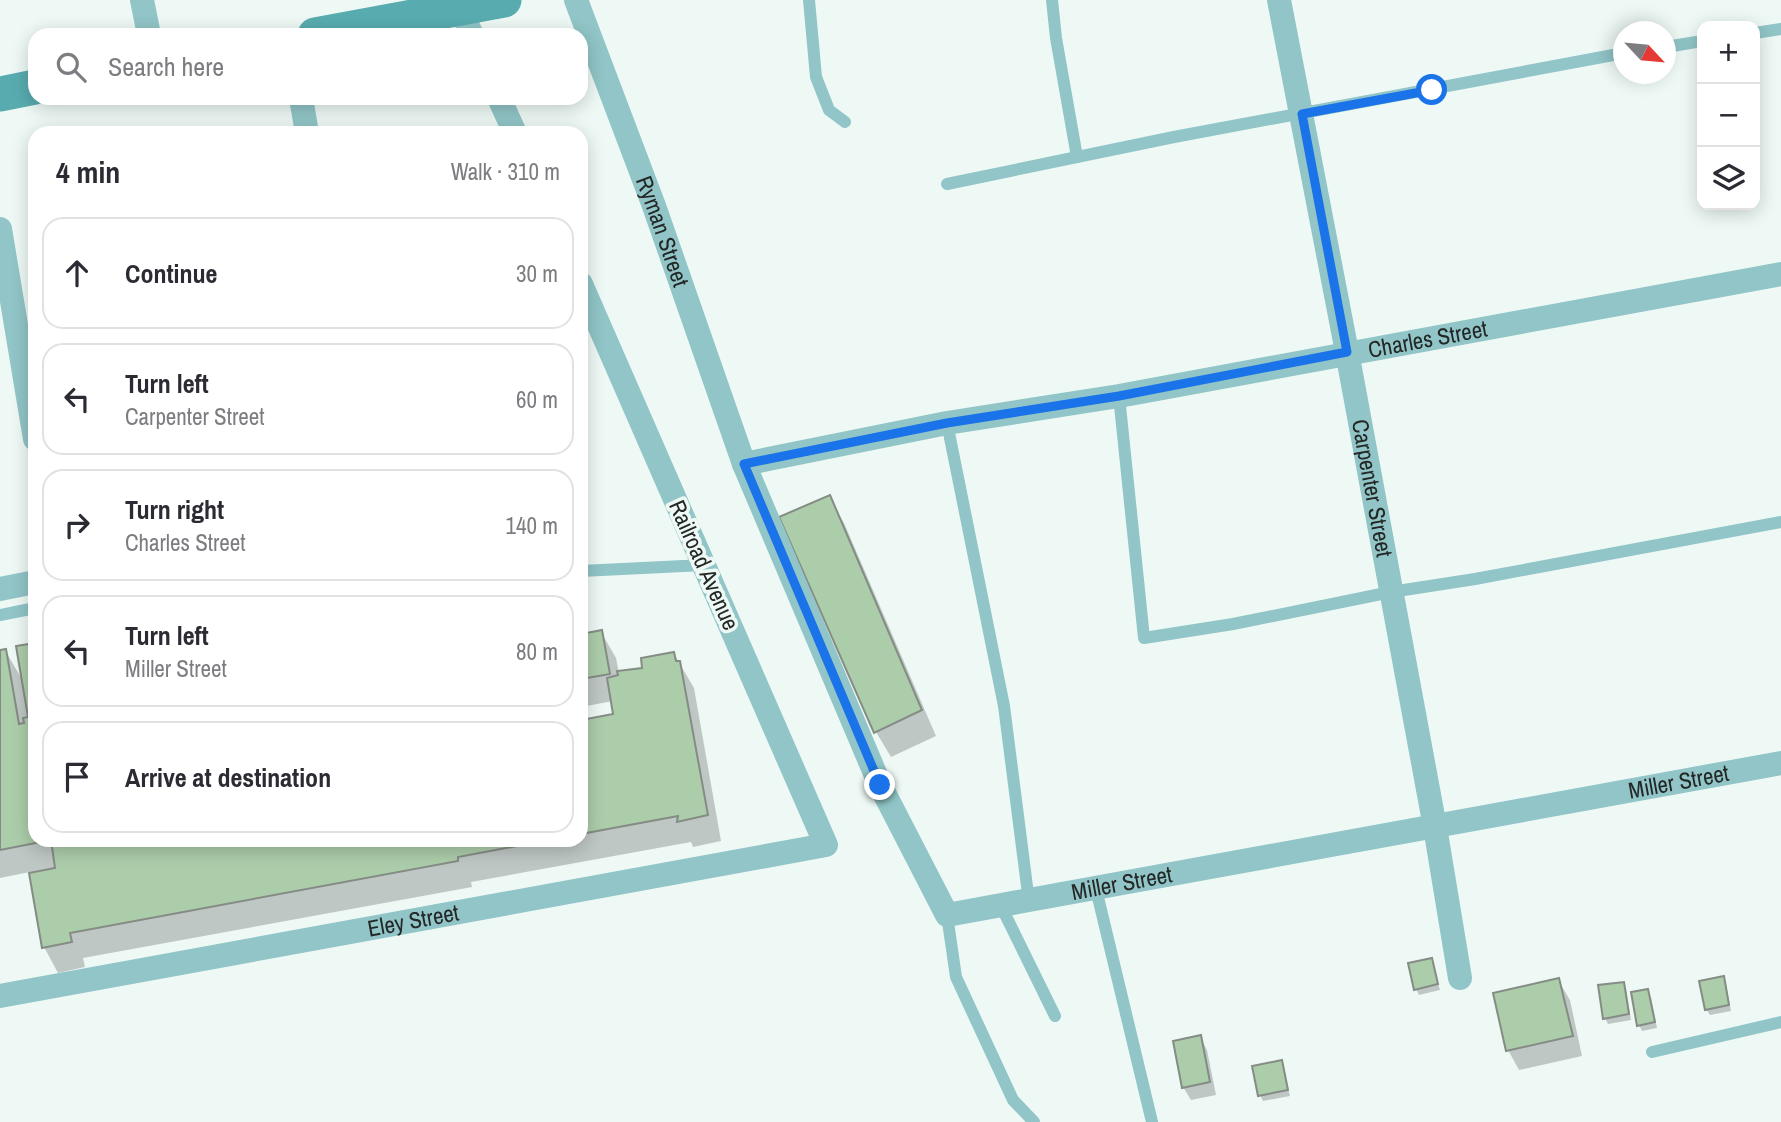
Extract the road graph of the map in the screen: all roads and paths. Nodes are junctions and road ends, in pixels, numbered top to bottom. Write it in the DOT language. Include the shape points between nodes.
graph roads {
  1 [pos="142,0"];
  2 [pos="504,0"];
  3 [pos="576,0"];
  4 [pos="809,0"];
  5 [pos="1052,0"];
  6 [pos="1279,0"];
  7 [pos="466,22"];
  8 [pos="148,28"];
  9 [pos="396,28"];
  10 [pos="587,28"];
  11 [pos="1781,29"];
  12 [pos="588,32"];
  13 [pos="1760,32"];
  14 [pos="1697,42"];
  15 [pos="1676,45"];
  16 [pos="1613,55"];
  17 [pos="28,88"];
  18 [pos="0,94"];
  19 [pos="302,105"];
  20 [pos="502,105"];
  21 [pos="1302,114"];
  22 [pos="845,122"];
  23 [pos="306,126"];
  24 [pos="512,126"];
  25 [pos="1077,157"];
  26 [pos="947,184"];
  27 [pos="0,229"];
  28 [pos="1781,274"];
  29 [pos="588,300"];
  30 [pos="1347,352"];
  31 [pos="1119,396"];
  32 [pos="28,397"];
  33 [pos="947,423"];
  34 [pos="744,464"];
  35 [pos="1781,522"];
  36 [pos="704,565"];
  37 [pos="588,571"];
  38 [pos="28,583"];
  39 [pos="0,589"];
  40 [pos="1391,592"];
  41 [pos="28,609"];
  42 [pos="0,615"];
  43 [pos="1781,763"];
  44 [pos="1435,827"];
  45 [pos="826,845"];
  46 [pos="1096,889"];
  47 [pos="1030,902"];
  48 [pos="1001,906"];
  49 [pos="947,915"];
  50 [pos="1460,978"];
  51 [pos="0,996"];
  52 [pos="1055,1016"];
  53 [pos="1781,1022"];
  54 [pos="1652,1052"];
  55 [pos="1034,1122"];
  56 [pos="1152,1122"];
  1 -- 8 [label="street"];
  2 -- 7 [label="street"];
  3 -- 10 [label="street, Ryman Street"];
  4 -- 22 [label="lane" via="816,77 829,110"];
  5 -- 25 [label="lane"];
  6 -- 21 [label="street, Carpenter Street"];
  7 -- 9 [label="street"];
  11 -- 13 [label="lane"];
  12 -- 34 [label="street, Ryman Street"];
  14 -- 15 [label="lane"];
  16 -- 21 [label="lane"];
  17 -- 18 [label="street"];
  19 -- 23 [label="street"];
  20 -- 24 [label="street"];
  21 -- 25 [label="lane"];
  21 -- 30 [label="street, Carpenter Street"];
  25 -- 26 [label="lane"];
  27 -- 32 [label="street"];
  28 -- 30 [label="street, Charles Street"];
  29 -- 36 [label="street, Railroad Avenue"];
  30 -- 31 [label="street, Charles Street"];
  30 -- 40 [label="street, Carpenter Street"];
  31 -- 33 [label="street, Charles Street"];
  31 -- 40 [label="lane" via="1144,638"];
  33 -- 34 [label="street, Charles Street"];
  33 -- 47 [label="lane" via="1004,706"];
  34 -- 49 [label="street" via="880,785"];
  35 -- 40 [label="lane"];
  36 -- 37 [label="lane"];
  36 -- 45 [label="street, Railroad Avenue"];
  38 -- 39 [label="street"];
  40 -- 44 [label="street, Carpenter Street"];
  41 -- 42 [label="lane"];
  43 -- 44 [label="street, Miller Street"];
  44 -- 46 [label="street, Miller Street"];
  44 -- 50 [label="street, Carpenter Street"];
  45 -- 51 [label="street, Eley Street"];
  46 -- 47 [label="street, Miller Street"];
  46 -- 56 [label="lane"];
  47 -- 48 [label="street, Miller Street"];
  48 -- 49 [label="street, Miller Street"];
  48 -- 52 [label="lane"];
  49 -- 55 [label="lane" via="956,977 1013,1100"];
  53 -- 54 [label="lane"];
}
